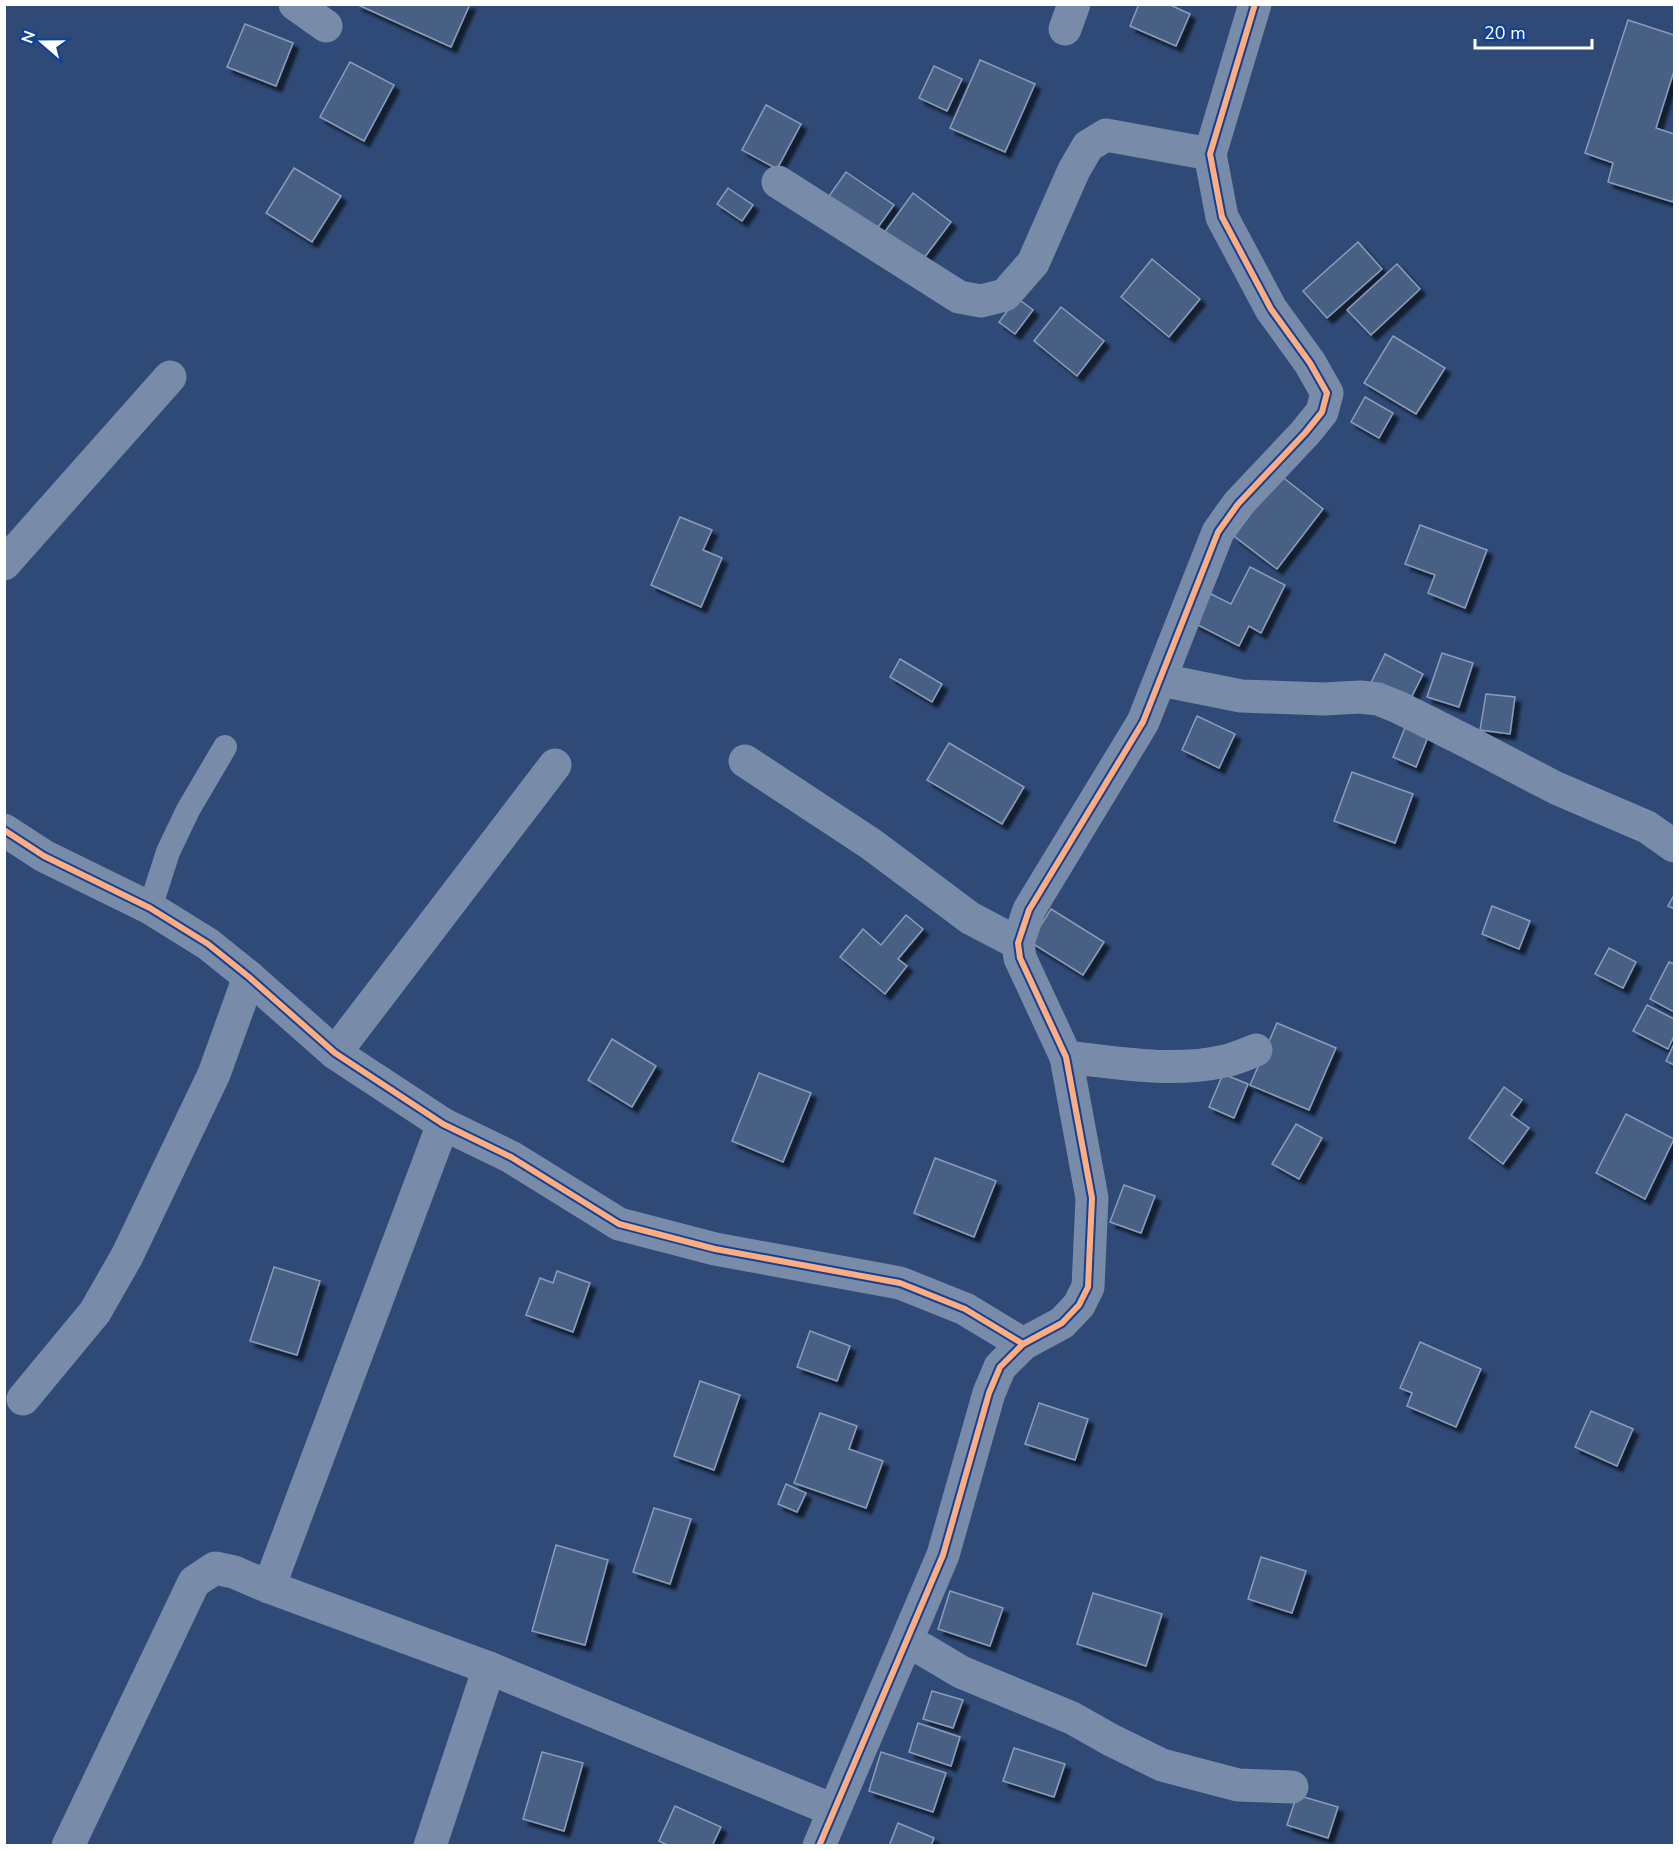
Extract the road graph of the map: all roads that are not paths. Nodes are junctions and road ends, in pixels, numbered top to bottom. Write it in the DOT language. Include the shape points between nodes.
graph roads {
  1 [pos="296,4"];
  2 [pos="1255,4"];
  3 [pos="326,26"];
  4 [pos="1210,154"];
  5 [pos="778,182"];
  6 [pos="170,377"];
  7 [pos="4,564"];
  8 [pos="1161,680"];
  9 [pos="225,747"];
  10 [pos="745,761"];
  11 [pos="555,765"];
  12 [pos="4,830"];
  13 [pos="1674,846"];
  14 [pos="150,908"];
  15 [pos="1018,943"];
  16 [pos="249,977"];
  17 [pos="1256,1050"];
  18 [pos="335,1053"];
  19 [pos="1066,1057"];
  20 [pos="443,1124"];
  21 [pos="1023,1344"];
  22 [pos="23,1400"];
  23 [pos="269,1587"];
  24 [pos="906,1643"];
  25 [pos="489,1668"];
  26 [pos="1292,1787"];
  27 [pos="833,1810"];
  28 [pos="68,1845"];
  29 [pos="430,1845"];
  30 [pos="819,1845"];
  1 -- 3 [label="street"];
  2 -- 4 [label="street"];
  4 -- 5 [label="street" via="1106,135 1088,146 1033,263 1005,295 981,301 959,297"];
  4 -- 8 [label="street" via="1222,217 1270,309 1327,393 1322,412 1238,504 1218,532"];
  6 -- 7 [label="street"];
  8 -- 13 [label="street" via="1241,696 1378,699 1556,788 1647,827"];
  8 -- 15 [label="street" via="1143,722 1029,910"];
  9 -- 14 [label="lane" via="168,852"];
  10 -- 15 [label="street" via="871,844 970,918"];
  11 -- 18 [label="street"];
  12 -- 14 [label="street" via="44,856"];
  14 -- 16 [label="street" via="208,944"];
  15 -- 19 [label="street" via="1020,958"];
  16 -- 18 [label="street"];
  16 -- 22 [label="street" via="214,1074 127,1256 95,1312"];
  17 -- 19 [label="street" via="1227,1061 1186,1067 1147,1067"];
  18 -- 20 [label="street"];
  19 -- 21 [label="street" via="1092,1198 1088,1287 1080,1305 1062,1323"];
  20 -- 21 [label="street" via="511,1157 619,1224 715,1248 900,1283 965,1309"];
  20 -- 23 [label="street"];
  21 -- 24 [label="street" via="1000,1368 989,1393 943,1555"];
  23 -- 25 [label="street"];
  23 -- 28 [label="street" via="215,1568 194,1582"];
  24 -- 26 [label="street" via="961,1672 1072,1718 1162,1765 1238,1785"];
  24 -- 27 [label="street"];
  25 -- 27 [label="street"];
  25 -- 29 [label="street"];
  27 -- 30 [label="street"];
}
